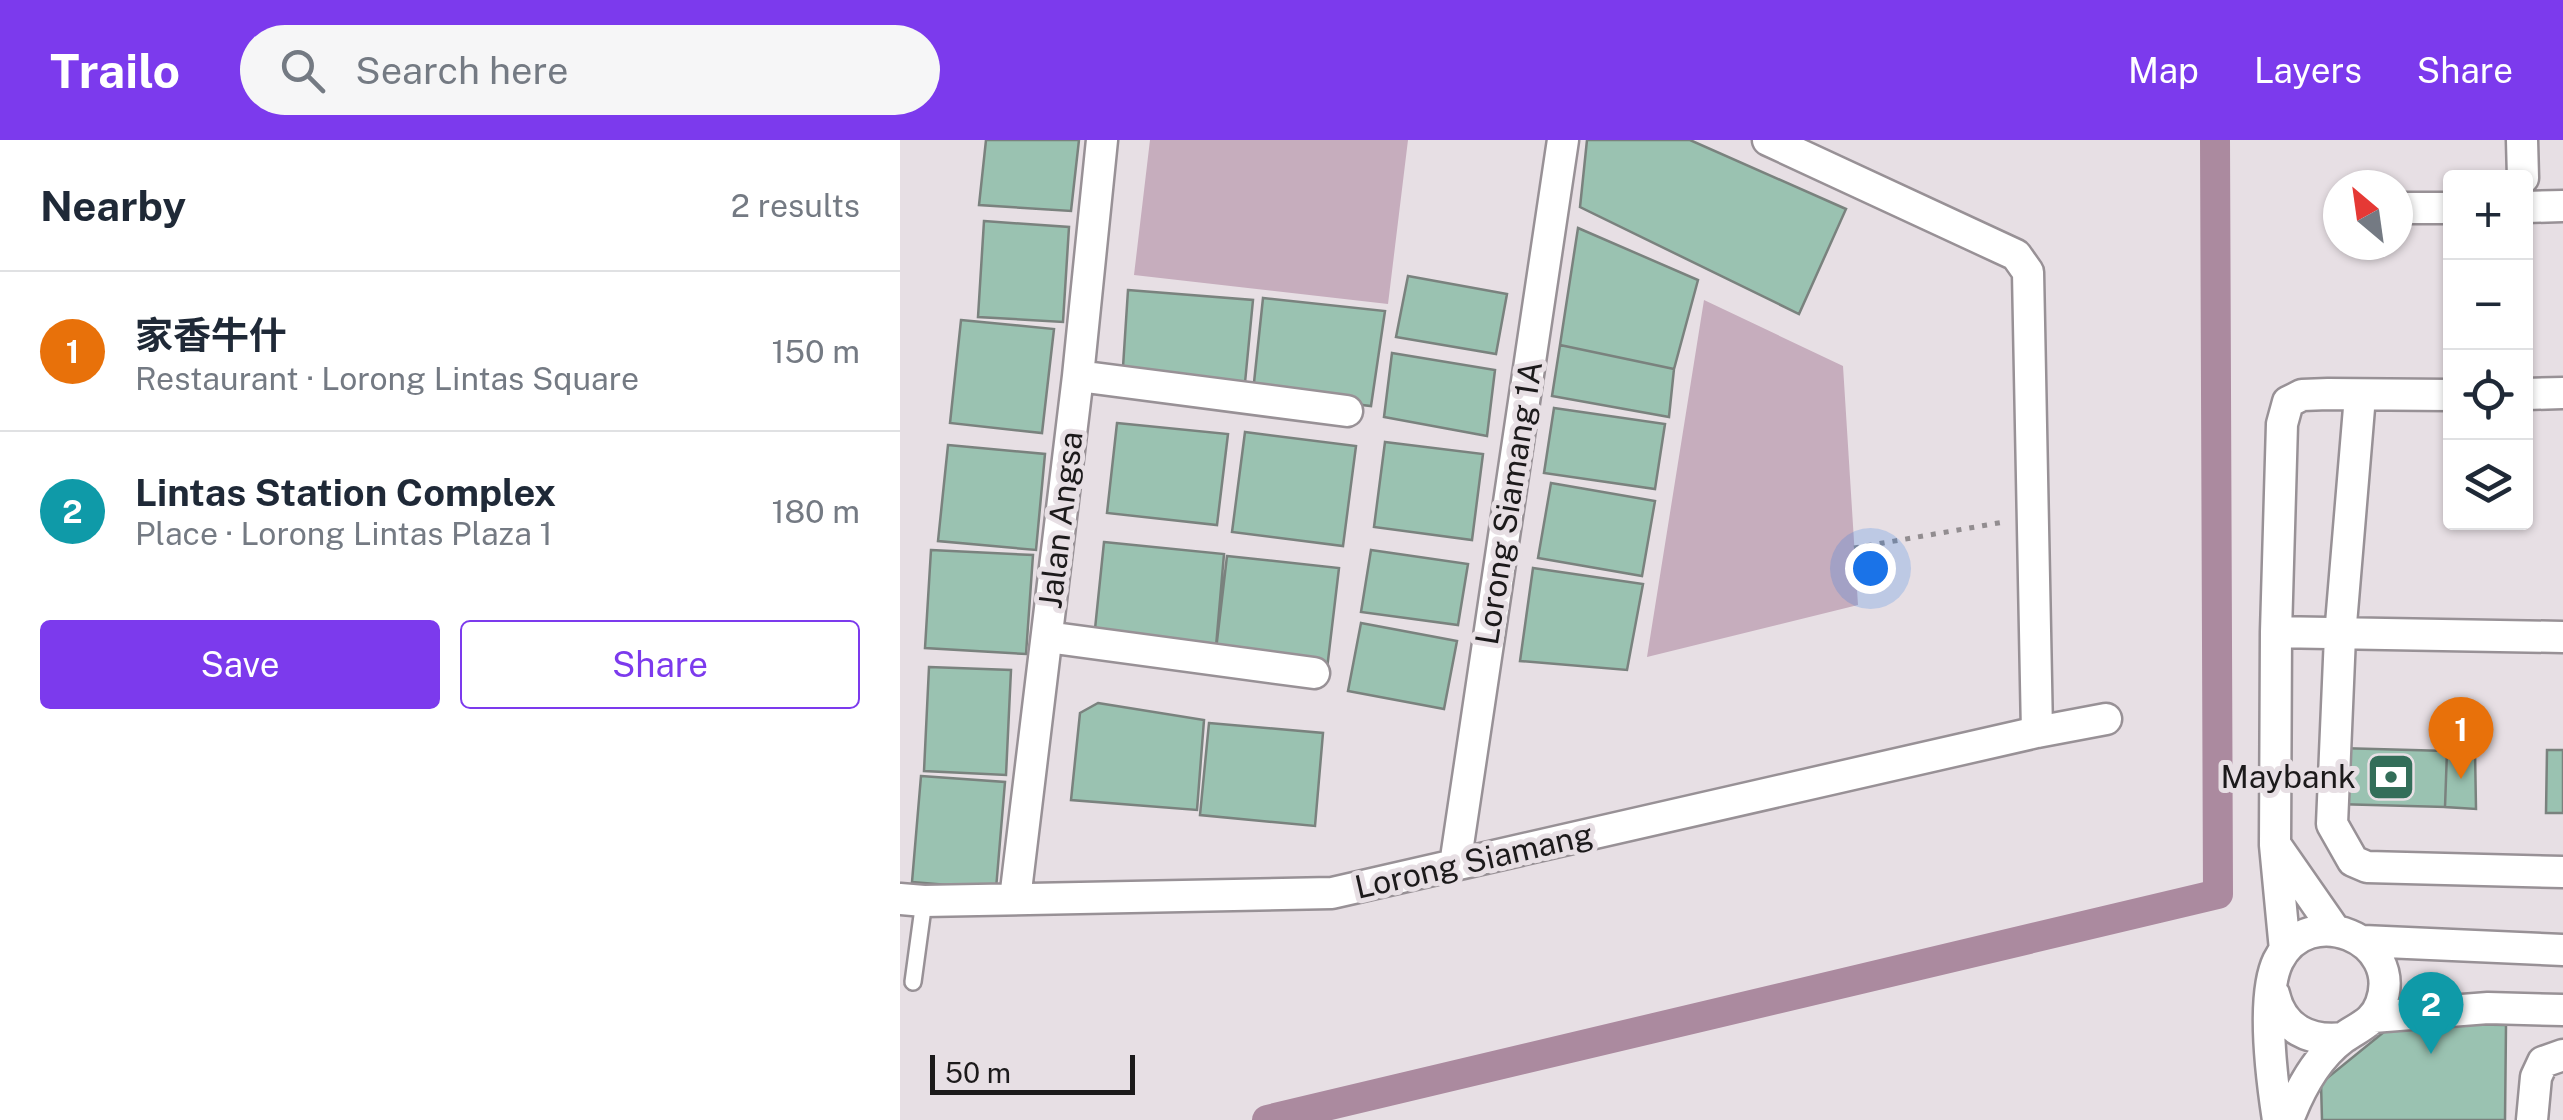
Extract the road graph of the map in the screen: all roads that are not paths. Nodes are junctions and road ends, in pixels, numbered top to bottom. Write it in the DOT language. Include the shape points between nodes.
graph roads {
  1 [pos="1102,140"];
  2 [pos="1563,140"];
  3 [pos="1768,140"];
  4 [pos="2522,140"];
  5 [pos="2524,170"];
  6 [pos="2563,206"];
  7 [pos="2533,207"];
  8 [pos="2413,208"];
  9 [pos="2443,208"];
  10 [pos="1078,376"];
  11 [pos="2563,393"];
  12 [pos="2533,394"];
  13 [pos="2443,395"];
  14 [pos="2360,396"];
  15 [pos="1347,411"];
  16 [pos="2276,632"];
  17 [pos="2340,636"];
  18 [pos="1047,637"];
  19 [pos="2563,638"];
  20 [pos="1314,673"];
  21 [pos="2106,720"];
  22 [pos="2037,732"];
  23 [pos="2275,844"];
  24 [pos="1455,865"];
  25 [pos="2563,872"];
  26 [pos="1015,899"];
  27 [pos="912,900"];
  28 [pos="2334,929"];
  29 [pos="2363,941"];
  30 [pos="2285,950"];
  31 [pos="2563,950"];
  32 [pos="913,982"];
  33 [pos="2273,990"];
  34 [pos="2563,1010"];
  35 [pos="2373,1017"];
  36 [pos="2343,1038"];
  37 [pos="2563,1055"];
  38 [pos="2278,1120"];
  39 [pos="2288,1120"];
  40 [pos="2532,1120"];
  1 -- 10 [label="street, Jalan Angsa"];
  2 -- 24 [label="street, Lorong Siamang 1A"];
  3 -- 22 [label="street" via="2016,255 2028,272"];
  4 -- 5 [label="street"];
  6 -- 7 [label="street"];
  8 -- 9 [label="street"];
  10 -- 15 [label="street"];
  10 -- 18 [label="street, Jalan Angsa"];
  11 -- 12 [label="street"];
  13 -- 14 [label="street"];
  14 -- 16 [label="street" via="2302,395 2288,402"];
  14 -- 17 [label="street"];
  16 -- 17 [label="street"];
  16 -- 23 [label="street"];
  17 -- 19 [label="street"];
  17 -- 25 [label="street" via="2332,824 2353,862"];
  18 -- 20 [label="street"];
  18 -- 26 [label="street, Jalan Angsa"];
  21 -- 22 [label="street, Lorong Siamang"];
  22 -- 24 [label="street, Lorong Siamang"];
  23 -- 28 [label="street"];
  23 -- 30 [label="street"];
  24 -- 26 [label="street, Lorong Siamang" via="1332,893"];
  26 -- 27 [label="street, Lorong Siamang"];
  27 -- 32 [label="lane"];
  28 -- 29 [label="street"];
  28 -- 30 [label="street" via="2306,934"];
  29 -- 31 [label="street"];
  29 -- 35 [label="street" via="2382,969 2381,1002"];
  30 -- 33 [label="street"];
  33 -- 36 [label="street" via="2296,1030"];
  33 -- 38 [label="street" via="2269,1056"];
  34 -- 35 [label="street"];
  35 -- 36 [label="street"];
  36 -- 39 [label="street" via="2318,1063"];
  37 -- 40 [label="street" via="2543,1062"];
}
